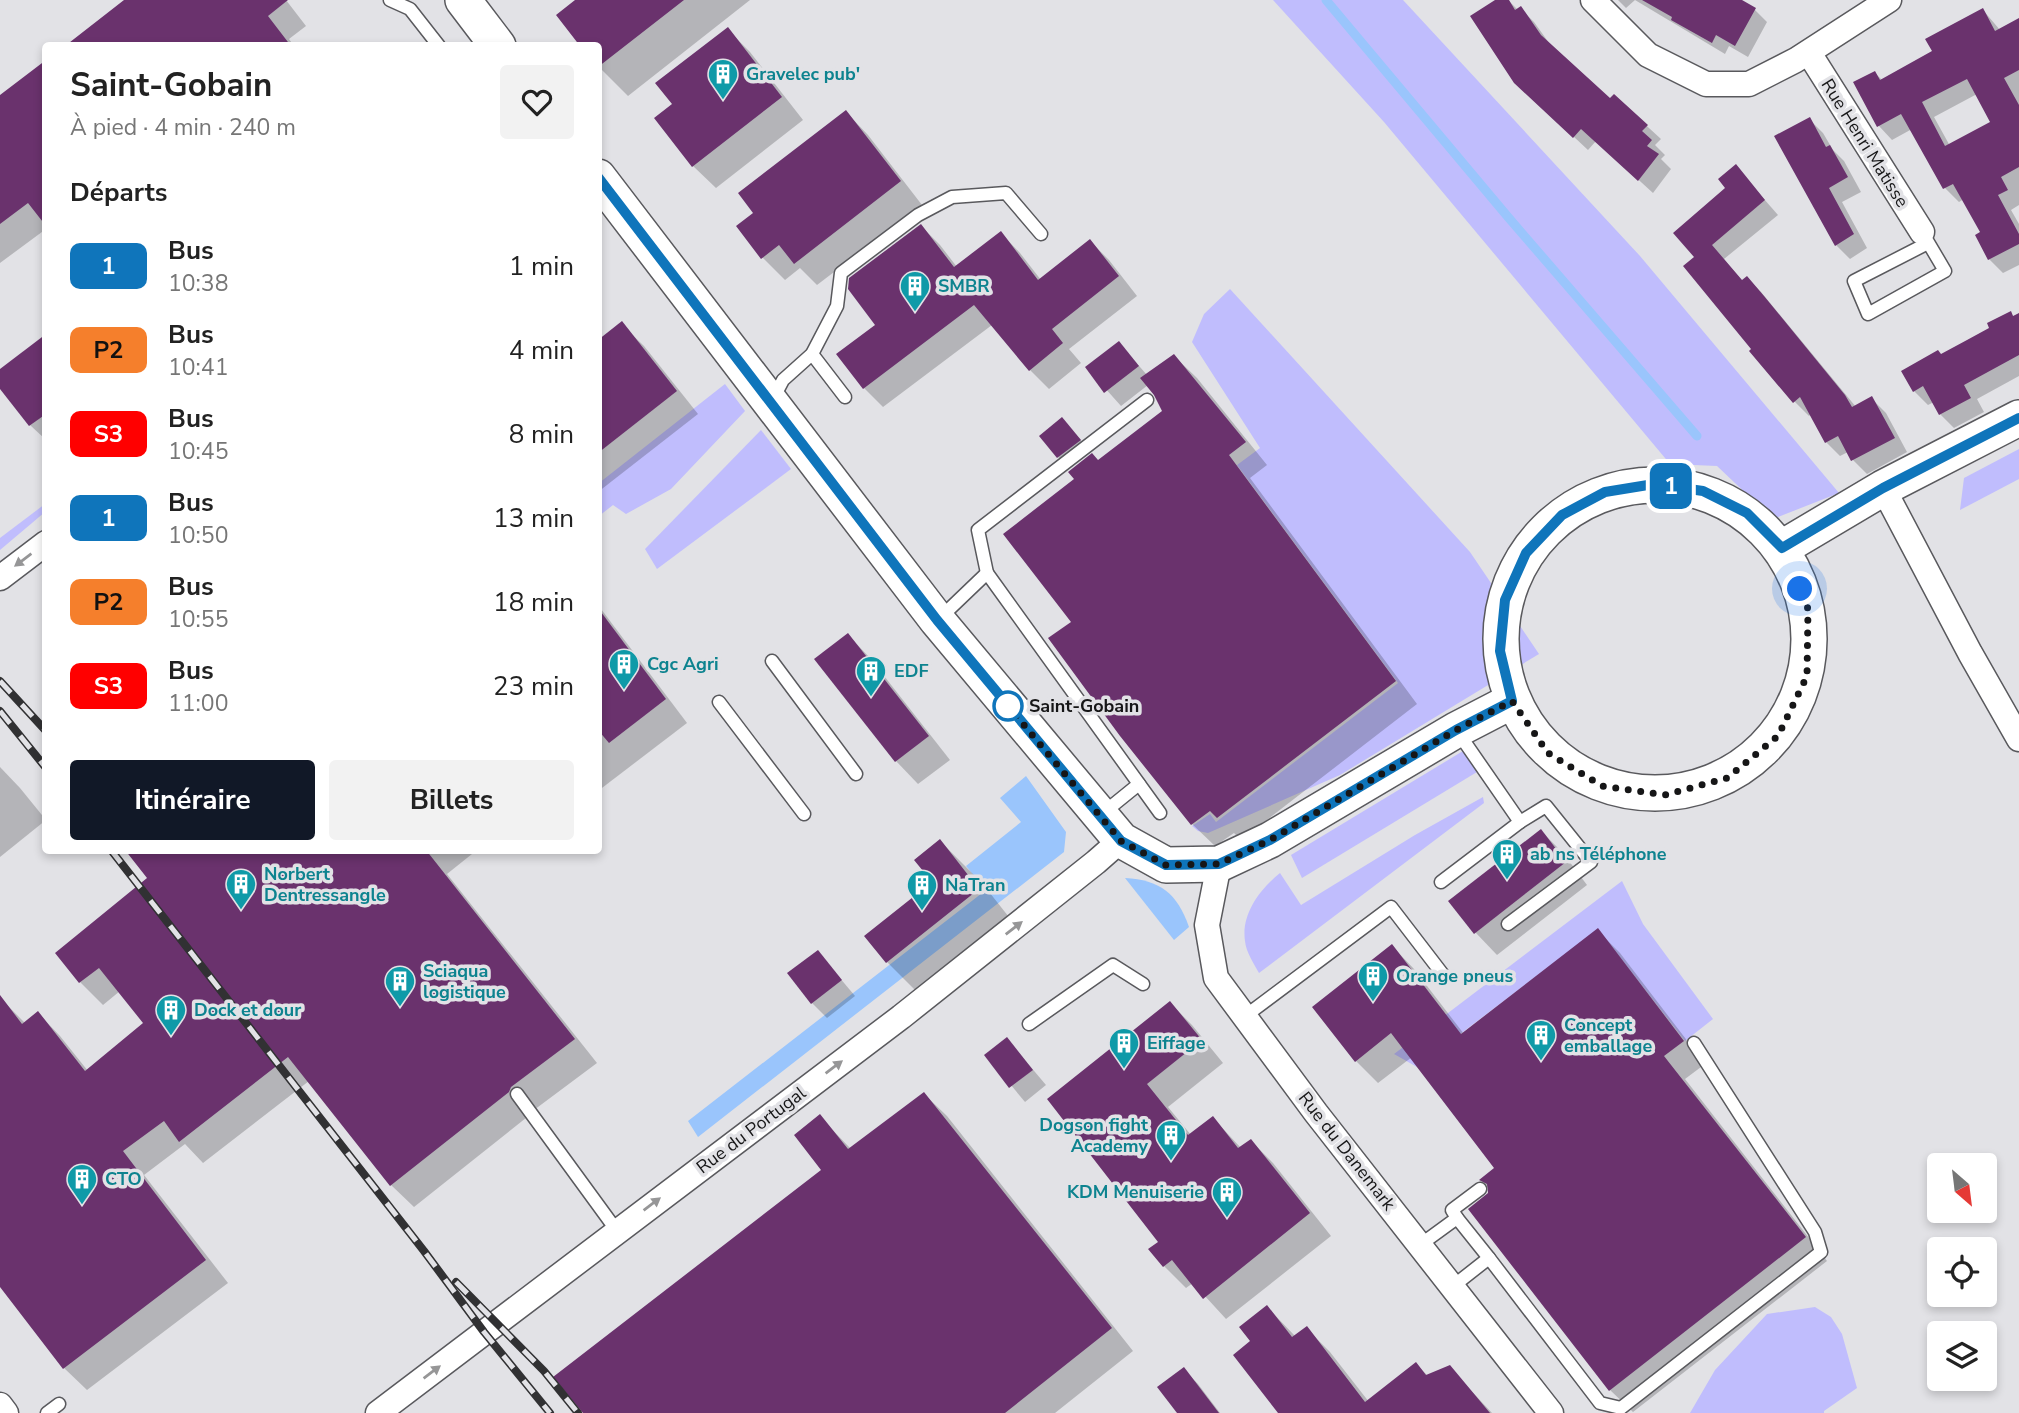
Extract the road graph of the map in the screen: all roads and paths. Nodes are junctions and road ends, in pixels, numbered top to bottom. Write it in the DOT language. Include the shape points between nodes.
graph roads {
  1 [pos="390,0"];
  2 [pos="463,0"];
  3 [pos="1593,0"];
  4 [pos="1889,0"];
  5 [pos="436,42"];
  6 [pos="495,42"];
  7 [pos="1809,53"];
  8 [pos="602,182"];
  9 [pos="1041,234"];
  10 [pos="1925,238"];
  11 [pos="812,354"];
  12 [pos="845,397"];
  13 [pos="1147,400"];
  14 [pos="771,402"];
  15 [pos="2019,418"];
  16 [pos="1883,488"];
  17 [pos="42,546"];
  18 [pos="1782,548"];
  19 [pos="987,573"];
  20 [pos="0,578"];
  21 [pos="937,620"];
  22 [pos="772,661"];
  23 [pos="1512,701"];
  24 [pos="719,702"];
  25 [pos="1456,730"];
  26 [pos="2019,738"];
  27 [pos="856,774"];
  28 [pos="1139,785"];
  29 [pos="1160,813"];
  30 [pos="804,814"];
  31 [pos="1520,822"];
  32 [pos="1110,828"];
  33 [pos="1219,864"];
  34 [pos="1441,882"];
  35 [pos="1508,925"];
  36 [pos="1444,976"];
  37 [pos="1143,984"];
  38 [pos="1244,1017"];
  39 [pos="1029,1024"];
  40 [pos="1694,1043"];
  41 [pos="517,1094"];
  42 [pos="1480,1189"];
  43 [pos="1457,1218"];
  44 [pos="617,1231"];
  45 [pos="1420,1245"];
  46 [pos="1489,1258"];
  47 [pos="1452,1287"];
  48 [pos="59,1404"];
  49 [pos="0,1405"];
  50 [pos="379,1412"];
  51 [pos="6,1413"];
  52 [pos="47,1413"];
  53 [pos="1551,1413"];
  1 -- 5 [label="lane" via="410,9"];
  2 -- 6 [label="street"];
  3 -- 7 [label="street" via="1648,55 1706,84 1749,84"];
  4 -- 7 [label="street"];
  7 -- 10 [label="street, Rue Henri Matisse"];
  8 -- 14 [label="street"];
  9 -- 11 [label="lane" via="1006,193 952,197 918,215 841,273 838,306"];
  10 -- 10 [label="lane" via="1854,281 1868,314 1945,271"];
  11 -- 12 [label="lane"];
  11 -- 14 [label="lane" via="783,380"];
  13 -- 19 [label="lane" via="978,530"];
  14 -- 21 [label="street"];
  15 -- 16 [label="street"];
  16 -- 18 [label="street"];
  16 -- 26 [label="street"];
  17 -- 20 [label="street, one-way"];
  18 -- 23 [label="street" via="1747,513 1703,491 1654,484 1605,492 1562,515 1526,553 1505,600 1500,651"];
  18 -- 23 [label="street" via="1808,609 1807,676 1778,736 1727,778 1665,795 1602,786 1548,753"];
  19 -- 21 [label="lane"];
  19 -- 28 [label="lane"];
  21 -- 32 [label="street"];
  22 -- 27 [label="lane"];
  23 -- 25 [label="street"];
  24 -- 30 [label="lane"];
  25 -- 31 [label="lane"];
  25 -- 33 [label="street" via="1270,840"];
  28 -- 29 [label="lane"];
  28 -- 32 [label="lane"];
  31 -- 34 [label="lane"];
  31 -- 35 [label="lane" via="1546,806 1591,862"];
  32 -- 33 [label="street" via="1166,865"];
  44 -- 32 [label="street, Rue du Portugal, one-way" via="1097,862"];
  33 -- 38 [label="street, Rue du Danemark" via="1207,925 1216,978"];
  36 -- 38 [label="lane" via="1391,907"];
  37 -- 39 [label="lane" via="1113,965"];
  38 -- 45 [label="street, Rue du Danemark"];
  40 -- 46 [label="lane" via="1815,1232 1821,1252 1621,1408 1600,1403"];
  41 -- 44 [label="lane"];
  42 -- 43 [label="lane" via="1452,1210"];
  43 -- 45 [label="lane"];
  43 -- 46 [label="lane"];
  50 -- 44 [label="street, Rue du Portugal, one-way"];
  45 -- 47 [label="street, Rue du Danemark"];
  46 -- 47 [label="lane"];
  47 -- 53 [label="street, Rue du Danemark"];
  48 -- 52 [label="lane"];
  49 -- 51 [label="street"];
}
